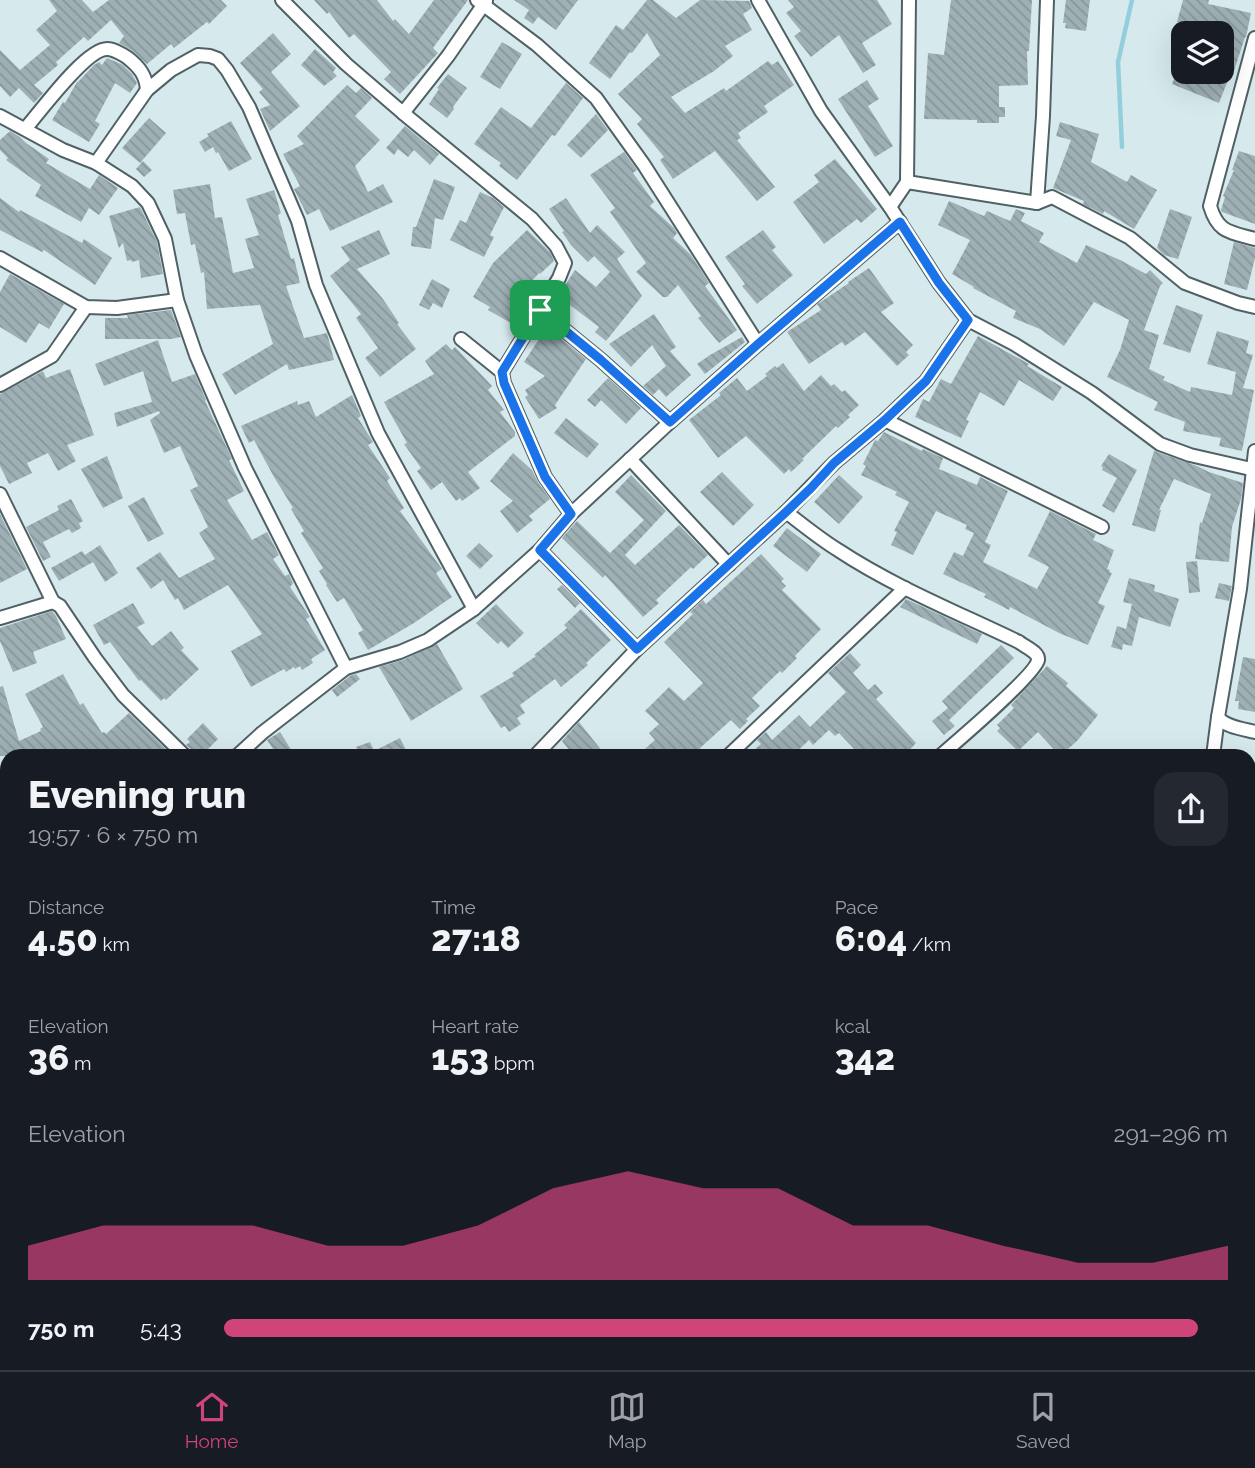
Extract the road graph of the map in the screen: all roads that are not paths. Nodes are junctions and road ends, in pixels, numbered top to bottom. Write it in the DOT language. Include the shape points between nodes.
graph roads {
  1 [pos="282,0"];
  2 [pos="758,0"];
  3 [pos="909,0"];
  4 [pos="1047,0"];
  5 [pos="482,2"];
  6 [pos="1255,38"];
  7 [pos="147,90"];
  8 [pos="403,113"];
  9 [pos="0,116"];
  10 [pos="26,128"];
  11 [pos="96,163"];
  12 [pos="907,182"];
  13 [pos="1037,203"];
  14 [pos="890,206"];
  15 [pos="900,222"];
  16 [pos="1255,239"];
  17 [pos="2,262"];
  18 [pos="177,300"];
  19 [pos="86,307"];
  20 [pos="1255,307"];
  21 [pos="540,310"];
  22 [pos="968,320"];
  23 [pos="461,338"];
  24 [pos="758,344"];
  25 [pos="502,372"];
  26 [pos="0,385"];
  27 [pos="885,420"];
  28 [pos="670,422"];
  29 [pos="1255,451"];
  30 [pos="630,459"];
  31 [pos="1254,470"];
  32 [pos="0,494"];
  33 [pos="786,512"];
  34 [pos="571,514"];
  35 [pos="1102,527"];
  36 [pos="540,550"];
  37 [pos="729,565"];
  38 [pos="905,588"];
  39 [pos="1240,589"];
  40 [pos="1255,593"];
  41 [pos="53,601"];
  42 [pos="474,609"];
  43 [pos="0,618"];
  44 [pos="637,649"];
  45 [pos="346,668"];
  46 [pos="1218,718"];
  47 [pos="1255,732"];
  48 [pos="178,749"];
  49 [pos="245,749"];
  50 [pos="542,749"];
  51 [pos="735,749"];
  52 [pos="948,749"];
  53 [pos="1214,749"];
  1 -- 8 [label="street"];
  2 -- 14 [label="street" via="821,111"];
  3 -- 12 [label="street"];
  4 -- 13 [label="street"];
  5 -- 8 [label="street" via="449,56"];
  5 -- 24 [label="street" via="596,98"];
  6 -- 16 [label="street" via="1210,206 1215,222 1227,231"];
  7 -- 10 [label="street" via="144,73 126,56 108,49 97,52 68,77"];
  7 -- 11 [label="street"];
  7 -- 42 [label="street" via="198,55 218,59 227,70 249,107 298,222 316,285 378,433"];
  8 -- 21 [label="street" via="532,219 556,246 565,263"];
  9 -- 10 [label="street"];
  10 -- 11 [label="street"];
  11 -- 18 [label="street" via="132,186 148,203 165,239"];
  12 -- 13 [label="street"];
  12 -- 14 [label="street"];
  13 -- 20 [label="street" via="1052,197 1130,238 1185,283"];
  14 -- 15 [label="street"];
  15 -- 22 [label="street"];
  15 -- 24 [label="street"];
  17 -- 19 [label="street"];
  18 -- 19 [label="street"];
  18 -- 45 [label="street" via="245,468"];
  19 -- 26 [label="street" via="52,356"];
  21 -- 25 [label="street"];
  21 -- 28 [label="street"];
  22 -- 27 [label="street" via="926,381"];
  22 -- 31 [label="street" via="1082,386 1160,444"];
  23 -- 25 [label="street"];
  24 -- 28 [label="street"];
  25 -- 34 [label="street" via="545,477"];
  27 -- 33 [label="street"];
  27 -- 35 [label="street"];
  28 -- 30 [label="street"];
  29 -- 31 [label="street"];
  30 -- 34 [label="street"];
  30 -- 37 [label="street"];
  31 -- 39 [label="street"];
  32 -- 41 [label="street"];
  33 -- 37 [label="street"];
  33 -- 38 [label="street" via="836,550"];
  34 -- 36 [label="street"];
  36 -- 42 [label="street"];
  36 -- 44 [label="street"];
  37 -- 44 [label="street"];
  38 -- 51 [label="street"];
  38 -- 52 [label="street" via="1019,642 1038,658 1012,692"];
  39 -- 40 [label="street"];
  39 -- 46 [label="street"];
  41 -- 43 [label="street"];
  41 -- 48 [label="street" via="123,695"];
  42 -- 45 [label="street" via="428,640"];
  44 -- 50 [label="street"];
  45 -- 49 [label="street"];
  46 -- 47 [label="street"];
  46 -- 53 [label="street"];
}
